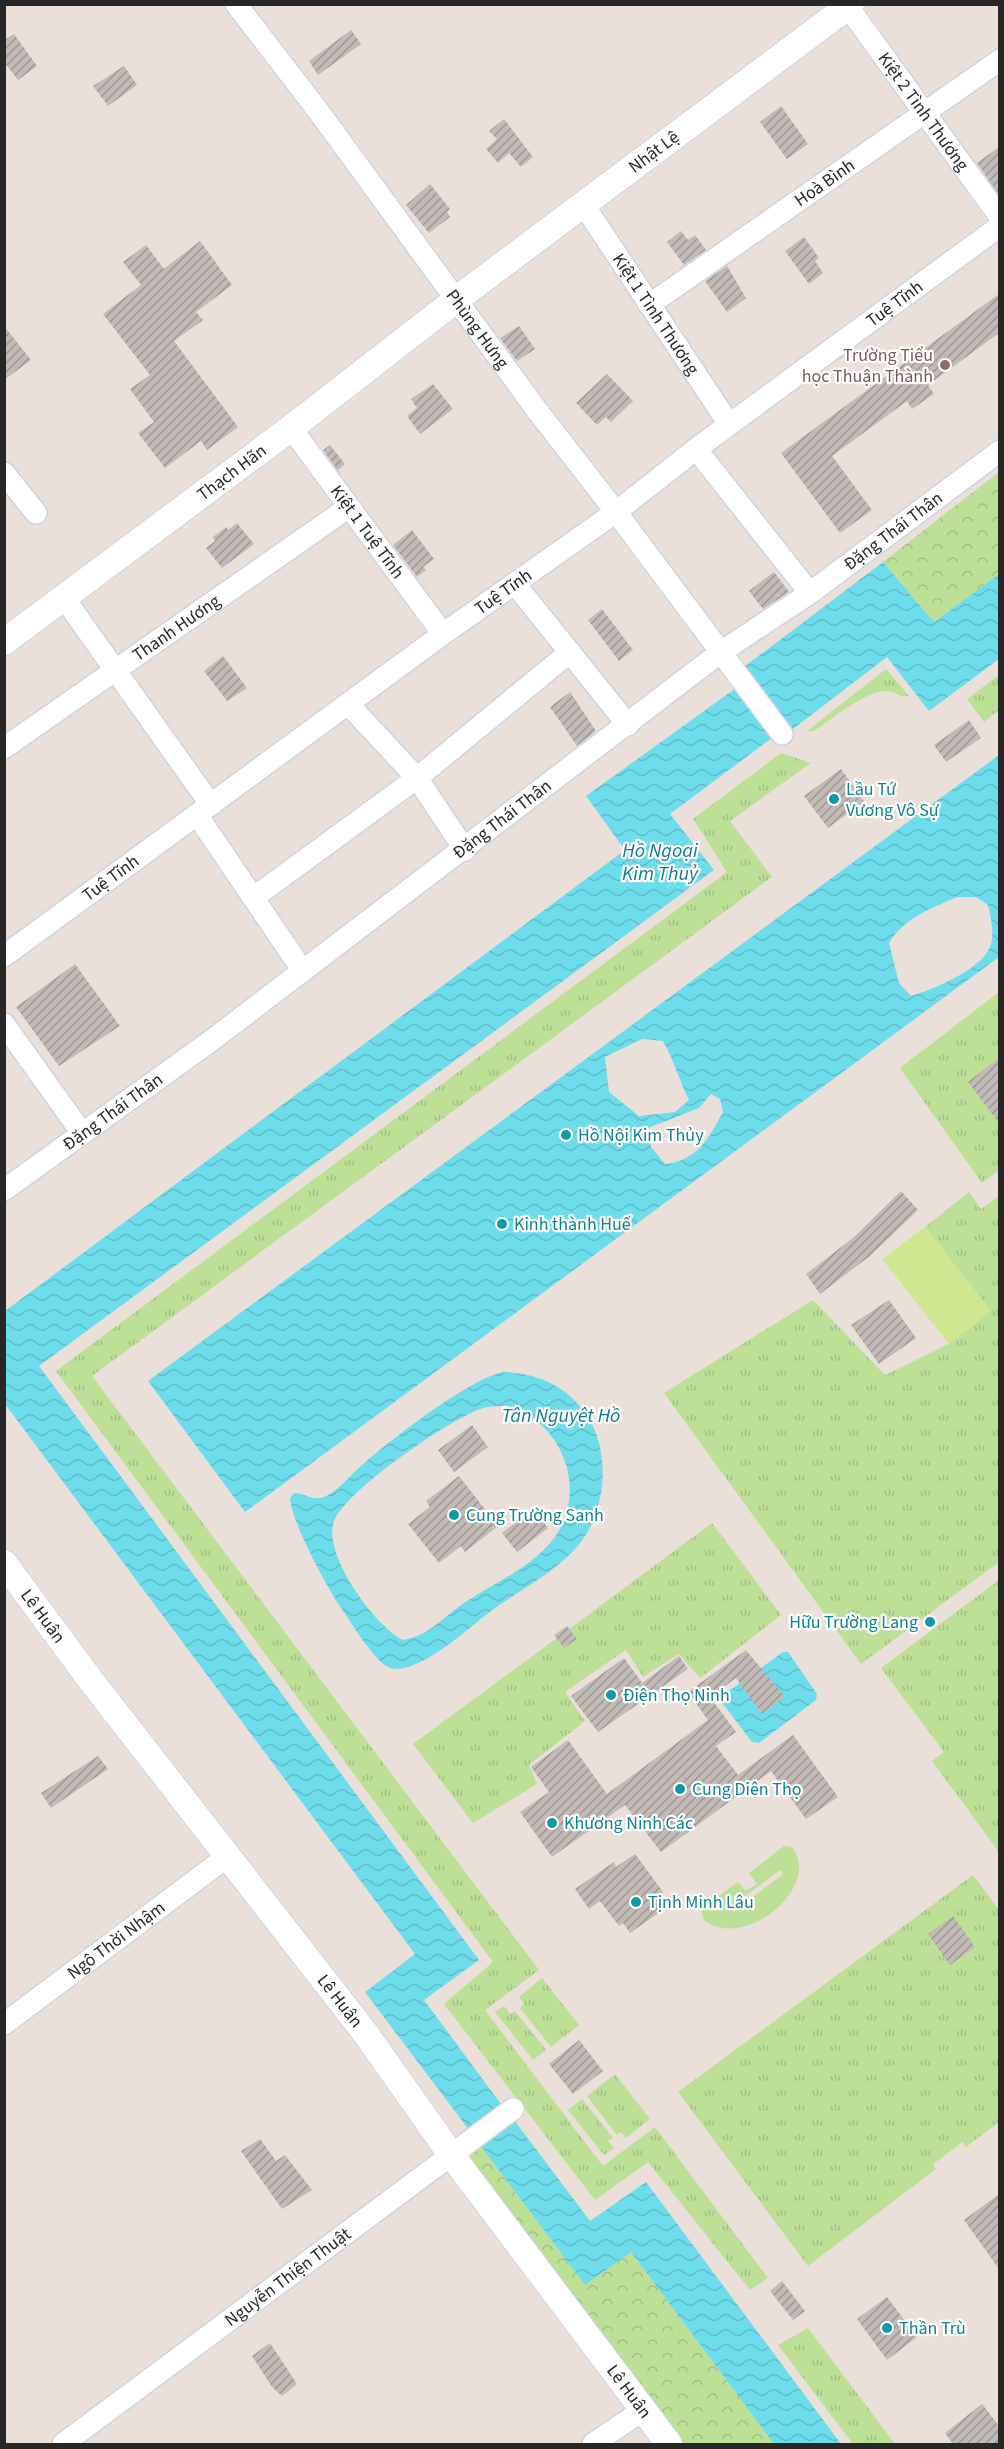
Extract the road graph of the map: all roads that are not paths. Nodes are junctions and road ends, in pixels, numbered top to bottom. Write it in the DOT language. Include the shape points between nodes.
graph roads {
  1 [pos="236,4"];
  2 [pos="838,9"];
  3 [pos="999,60"];
  4 [pos="926,114"];
  5 [pos="583,204"];
  6 [pos="999,217"];
  7 [pos="999,226"];
  8 [pos="457,299"];
  9 [pos="649,305"];
  10 [pos="729,424"];
  11 [pos="291,428"];
  12 [pos="696,449"];
  13 [pos="999,451"];
  14 [pos="4,473"];
  15 [pos="349,507"];
  16 [pos="616,512"];
  17 [pos="36,513"];
  18 [pos="515,584"];
  19 [pos="810,593"];
  20 [pos="64,598"];
  21 [pos="443,634"];
  22 [pos="4,642"];
  23 [pos="570,652"];
  24 [pos="722,652"];
  25 [pos="116,670"];
  26 [pos="348,704"];
  27 [pos="628,725"];
  28 [pos="782,734"];
  29 [pos="4,748"];
  30 [pos="417,778"];
  31 [pos="204,810"];
  32 [pos="465,850"];
  33 [pos="254,898"];
  34 [pos="4,956"];
  35 [pos="303,971"];
  36 [pos="4,1024"];
  37 [pos="82,1133"];
  38 [pos="4,1190"];
  39 [pos="4,1563"];
  40 [pos="228,1856"];
  41 [pos="4,2024"];
  42 [pos="513,2109"];
  43 [pos="452,2156"];
  44 [pos="644,2410"];
  45 [pos="63,2445"];
  46 [pos="593,2445"];
  47 [pos="669,2445"];
  1 -- 8 [label="street, Phùng Hưng"];
  2 -- 4 [label="street, Kiệt 2 Tình Thương"];
  2 -- 5 [label="street, Nhật Lệ"];
  3 -- 4 [label="street, Hoà Bình"];
  4 -- 6 [label="street, Kiệt 2 Tình Thương"];
  4 -- 9 [label="street, Hoà Bình"];
  5 -- 8 [label="street, Nhật Lệ"];
  5 -- 9 [label="street, Kiệt 1 Tình Thương"];
  7 -- 10 [label="street, Tuệ Tĩnh"];
  8 -- 11 [label="street, Thạch Hãn"];
  8 -- 16 [label="street, Phùng Hưng"];
  9 -- 10 [label="street, Kiệt 1 Tình Thương"];
  10 -- 12 [label="street, Tuệ Tĩnh"];
  11 -- 15 [label="street, Kiệt 1 Tuệ Tĩnh"];
  11 -- 20 [label="street, Thạch Hãn"];
  12 -- 16 [label="street, Tuệ Tĩnh"];
  12 -- 19 [label="street"];
  13 -- 19 [label="street, Đặng Thái Thân"];
  14 -- 17 [label="street"];
  15 -- 21 [label="street, Kiệt 1 Tuệ Tĩnh"];
  15 -- 25 [label="street, Thanh Hương"];
  16 -- 18 [label="street, Tuệ Tĩnh"];
  16 -- 24 [label="street, Phùng Hưng"];
  18 -- 21 [label="street, Tuệ Tĩnh"];
  18 -- 23 [label="street"];
  19 -- 24 [label="street, Đặng Thái Thân"];
  20 -- 22 [label="street, Thạch Hãn"];
  20 -- 25 [label="street"];
  21 -- 26 [label="street, Tuệ Tĩnh"];
  23 -- 27 [label="street"];
  23 -- 30 [label="street"];
  24 -- 27 [label="street, Đặng Thái Thân"];
  24 -- 28 [label="street, Phùng Hưng"];
  25 -- 29 [label="street, Thanh Hương"];
  25 -- 31 [label="street"];
  26 -- 30 [label="street"];
  26 -- 31 [label="street, Tuệ Tĩnh"];
  27 -- 32 [label="street, Đặng Thái Thân"];
  30 -- 32 [label="street"];
  30 -- 33 [label="street"];
  31 -- 33 [label="street"];
  31 -- 34 [label="street, Tuệ Tĩnh"];
  32 -- 35 [label="street, Đặng Thái Thân"];
  33 -- 35 [label="street"];
  35 -- 37 [label="street, Đặng Thái Thân"];
  36 -- 37 [label="street"];
  37 -- 38 [label="street, Đặng Thái Thân"];
  39 -- 40 [label="street, Lê Huân"];
  40 -- 41 [label="street, Ngô Thời Nhậm"];
  40 -- 43 [label="street, Lê Huân" via="366,2034"];
  42 -- 43 [label="street, Nguyễn Thiện Thuật"];
  43 -- 44 [label="street, Lê Huân"];
  43 -- 45 [label="street, Nguyễn Thiện Thuật"];
  44 -- 46 [label="street"];
  44 -- 47 [label="street, Lê Huân"];
}
